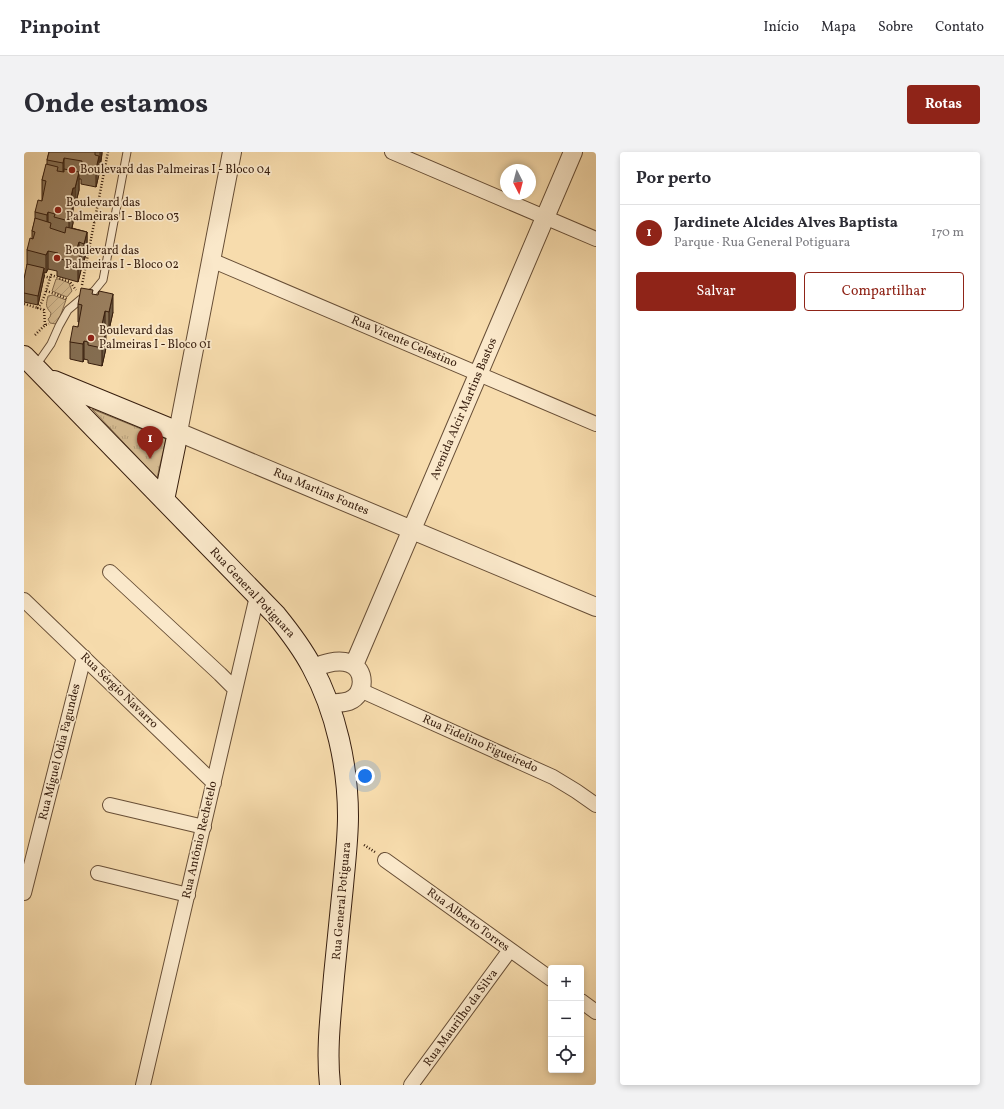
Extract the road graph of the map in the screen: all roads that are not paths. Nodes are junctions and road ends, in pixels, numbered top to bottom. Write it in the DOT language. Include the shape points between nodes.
graph roads {
  1 [pos="127,152"];
  2 [pos="232,152"];
  3 [pos="392,152"];
  4 [pos="573,152"];
  5 [pos="545,217"];
  6 [pos="596,239"];
  7 [pos="211,260"];
  8 [pos="35,367"];
  9 [pos="478,374"];
  10 [pos="596,424"];
  11 [pos="178,432"];
  12 [pos="164,500"];
  13 [pos="412,530"];
  14 [pos="110,572"];
  15 [pos="257,596"];
  16 [pos="24,600"];
  17 [pos="596,607"];
  18 [pos="84,657"];
  19 [pos="354,665"];
  20 [pos="312,668"];
  21 [pos="235,689"];
  22 [pos="360,690"];
  23 [pos="328,704"];
  24 [pos="214,783"];
  25 [pos="110,805"];
  26 [pos="596,805"];
  27 [pos="204,827"];
  28 [pos="385,860"];
  29 [pos="98,873"];
  30 [pos="24,893"];
  31 [pos="188,895"];
  32 [pos="510,950"];
  33 [pos="548,977"];
  34 [pos="584,1003"];
  35 [pos="596,1012"];
  36 [pos="143,1085"];
  37 [pos="330,1085"];
  38 [pos="411,1085"];
  1 -- 8 [label="lane" via="103,280 94,291 68,310 51,344"];
  2 -- 7 [label="street"];
  3 -- 5 [label="street"];
  4 -- 5 [label="street, Avenida Alcir Martins Bastos"];
  5 -- 6 [label="street"];
  5 -- 9 [label="street, Avenida Alcir Martins Bastos"];
  7 -- 9 [label="street, Rua Vicente Celestino"];
  7 -- 11 [label="street"];
  8 -- 11 [label="main road, Rua Martins Fontes"];
  8 -- 12 [label="main road, Rua General Potiguara"];
  9 -- 10 [label="street, Rua Vicente Celestino"];
  9 -- 13 [label="street, Avenida Alcir Martins Bastos"];
  11 -- 12 [label="main road"];
  11 -- 13 [label="street, Rua Martins Fontes"];
  12 -- 15 [label="main road, Rua General Potiguara"];
  13 -- 17 [label="street, Rua Martins Fontes"];
  13 -- 19 [label="street, Avenida Alcir Martins Bastos"];
  14 -- 21 [label="street"];
  15 -- 20 [label="main road, Rua General Potiguara" via="288,630"];
  15 -- 21 [label="street, Rua Antônio Rechetelo"];
  16 -- 18 [label="street, Rua Sérgio Navarro"];
  18 -- 24 [label="street, Rua Sérgio Navarro"];
  18 -- 30 [label="street, Rua Miguel Odia Fagundes"];
  19 -- 20 [label="street" via="340,661"];
  19 -- 22 [label="street" via="362,677"];
  20 -- 23 [label="main road, Rua General Potiguara"];
  21 -- 24 [label="street, Rua Antônio Rechetelo"];
  22 -- 23 [label="street" via="349,701"];
  22 -- 26 [label="street, Rua Fidelino Figueiredo" via="553,777"];
  23 -- 37 [label="main road, Rua General Potiguara" via="345,775 348,833 329,1030"];
  24 -- 27 [label="street, Rua Antônio Rechetelo"];
  25 -- 27 [label="street"];
  27 -- 31 [label="street, Rua Antônio Rechetelo"];
  28 -- 32 [label="street, Rua Alberto Torres"];
  29 -- 31 [label="street"];
  31 -- 36 [label="street, Rua Antônio Rechetelo"];
  32 -- 33 [label="street, Rua Alberto Torres"];
  32 -- 38 [label="street, Rua Maurilho da Silva"];
  34 -- 35 [label="street"];
}
